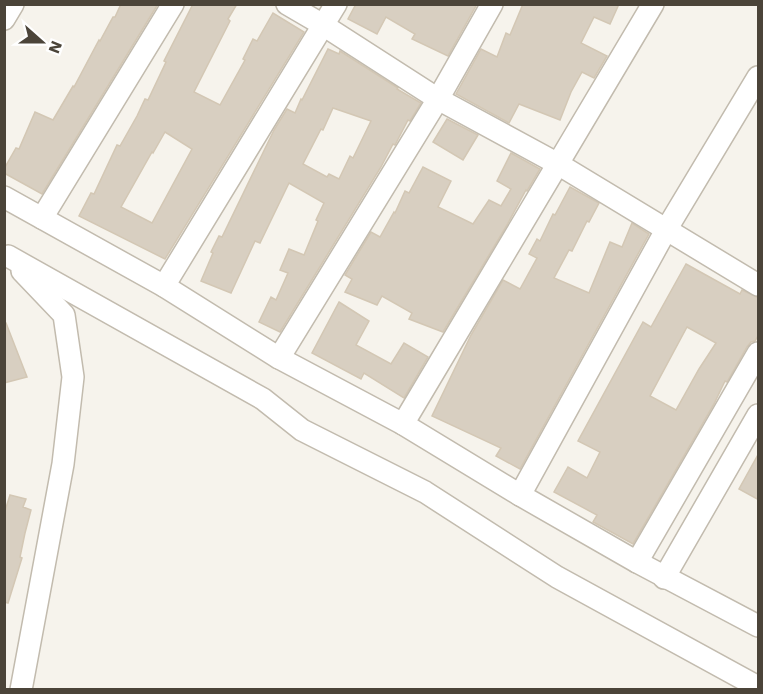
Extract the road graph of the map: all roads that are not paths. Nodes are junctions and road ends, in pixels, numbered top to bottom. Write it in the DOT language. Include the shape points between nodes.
graph roads {
  1 [pos="173,4"];
  2 [pos="287,4"];
  3 [pos="336,4"];
  4 [pos="492,4"];
  5 [pos="653,4"];
  6 [pos="323,25"];
  7 [pos="759,77"];
  8 [pos="438,99"];
  9 [pos="558,164"];
  10 [pos="4,197"];
  11 [pos="42,218"];
  12 [pos="666,230"];
  13 [pos="6,255"];
  14 [pos="759,285"];
  15 [pos="164,286"];
  16 [pos="759,353"];
  17 [pos="279,358"];
  18 [pos="759,415"];
  19 [pos="403,424"];
  20 [pos="520,495"];
  21 [pos="637,562"];
  22 [pos="664,578"];
  23 [pos="759,626"];
  24 [pos="759,687"];
  25 [pos="21,690"];
  1 -- 11 [label="street"];
  2 -- 6 [label="street"];
  3 -- 6 [label="street"];
  4 -- 8 [label="street"];
  5 -- 9 [label="street"];
  6 -- 8 [label="street"];
  6 -- 15 [label="street"];
  7 -- 12 [label="street"];
  8 -- 9 [label="street"];
  8 -- 17 [label="street"];
  9 -- 12 [label="street"];
  9 -- 19 [label="street"];
  10 -- 11 [label="street"];
  11 -- 15 [label="street"];
  12 -- 14 [label="street"];
  12 -- 20 [label="street"];
  13 -- 24 [label="street" via="262,399 302,430 425,492 557,577"];
  13 -- 25 [label="street" via="64,315 73,377 63,464"];
  15 -- 17 [label="street"];
  16 -- 21 [label="street"];
  17 -- 19 [label="street"];
  18 -- 22 [label="street"];
  19 -- 20 [label="street"];
  20 -- 21 [label="street"];
  21 -- 22 [label="street"];
  22 -- 23 [label="street"];
}
